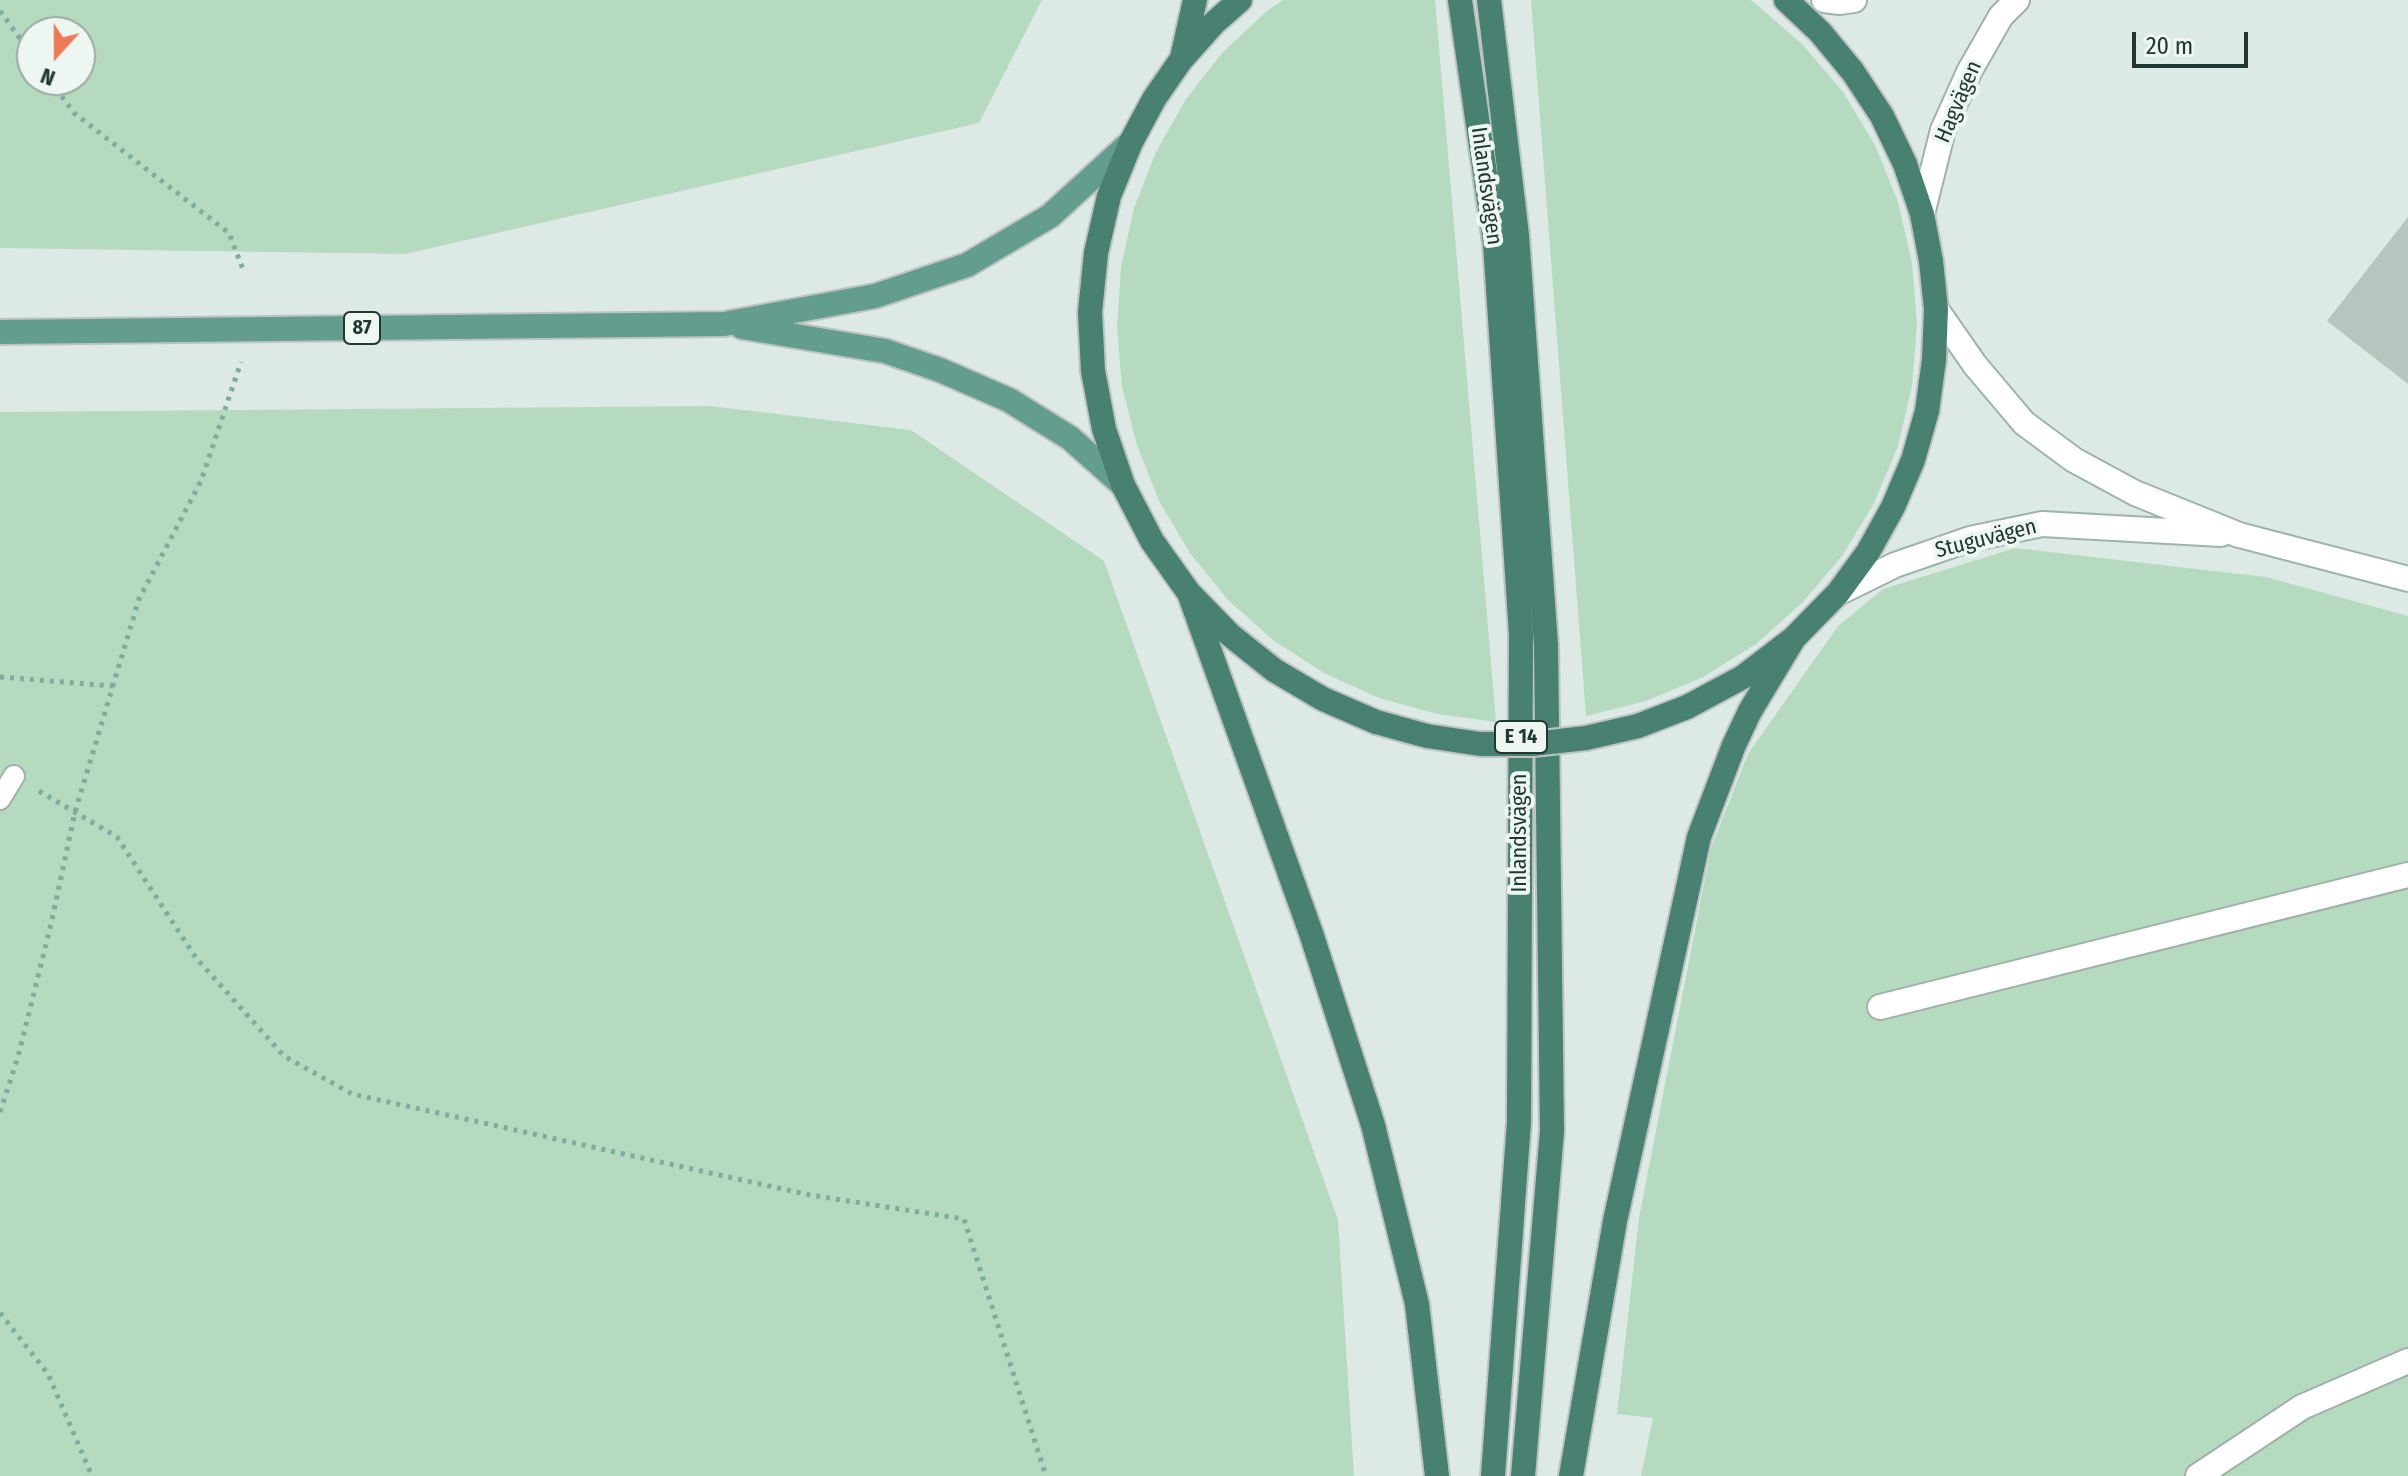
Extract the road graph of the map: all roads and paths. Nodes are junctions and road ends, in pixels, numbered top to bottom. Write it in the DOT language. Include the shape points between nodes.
graph roads {
  1 [pos="1195,0"];
  2 [pos="1240,0"];
  3 [pos="1460,0"];
  4 [pos="1489,0"];
  5 [pos="1786,0"];
  6 [pos="1824,0"];
  7 [pos="1854,0"];
  8 [pos="2017,0"];
  9 [pos="0,11"];
  10 [pos="16,33"];
  11 [pos="1181,60"];
  12 [pos="62,96"];
  13 [pos="1131,142"];
  14 [pos="1922,214"];
  15 [pos="244,272"];
  16 [pos="1936,309"];
  17 [pos="724,324"];
  18 [pos="0,332"];
  19 [pos="244,353"];
  20 [pos="1123,485"];
  21 [pos="2239,535"];
  22 [pos="2408,579"];
  23 [pos="1189,593"];
  24 [pos="1838,593"];
  25 [pos="1794,638"];
  26 [pos="0,677"];
  27 [pos="113,686"];
  28 [pos="14,776"];
  29 [pos="0,799"];
  30 [pos="75,812"];
  31 [pos="2408,875"];
  32 [pos="1880,1007"];
  33 [pos="0,1112"];
  34 [pos="0,1313"];
  35 [pos="2408,1361"];
  36 [pos="92,1476"];
  37 [pos="1046,1476"];
  38 [pos="1437,1476"];
  39 [pos="1493,1476"];
  40 [pos="1523,1476"];
  41 [pos="1571,1476"];
  42 [pos="2198,1476"];
  1 -- 11 [label="highway"];
  2 -- 11 [label="highway"];
  3 -- 39 [label="highway, Inlandsvägen / E 14" via="1495,243 1521,634 1519,1122"];
  4 -- 40 [label="highway, Inlandsvägen / E 14" via="1517,235 1546,645 1552,1131"];
  5 -- 14 [label="highway" via="1845,62 1882,116"];
  6 -- 7 [label="street"];
  8 -- 14 [label="street, Hagvägen" via="2001,16 1969,72 1943,130"];
  9 -- 10 [label="path"];
  11 -- 13 [label="highway"];
  12 -- 15 [label="path" via="74,113 229,233"];
  13 -- 17 [label="main road" via="1050,216 967,265 875,296"];
  13 -- 20 [label="highway" via="1109,196 1090,312 1093,371 1104,429"];
  14 -- 16 [label="highway"];
  16 -- 21 [label="street, Stuguvägen" via="2024,423 2074,460 2135,493"];
  16 -- 24 [label="highway" via="1927,411 1913,460 1887,519"];
  17 -- 18 [label="main road, 87"];
  17 -- 20 [label="main road" via="885,351 940,370 1009,400 1058,430"];
  19 -- 27 [label="path" via="201,481 139,599"];
  20 -- 23 [label="highway" via="1152,541"];
  21 -- 22 [label="street, Stuguvägen"];
  21 -- 24 [label="street, Stuguvägen" via="2042,524 1925,554"];
  23 -- 25 [label="highway, bridge" via="1274,670 1323,699 1376,722 1480,744 1533,744 1638,726 1743,677"];
  23 -- 38 [label="highway" via="1311,933 1373,1125 1417,1304"];
  24 -- 25 [label="highway"];
  25 -- 41 [label="highway" via="1750,711 1699,837 1615,1221"];
  26 -- 27 [label="path"];
  27 -- 30 [label="path"];
  28 -- 29 [label="lane"];
  28 -- 30 [label="path"];
  30 -- 33 [label="path" via="18,1057"];
  30 -- 37 [label="path" via="117,837 196,958 284,1056 352,1094 810,1195 964,1219"];
  31 -- 32 [label="street"];
  34 -- 36 [label="path" via="48,1374"];
  35 -- 42 [label="street" via="2302,1407"];
}
